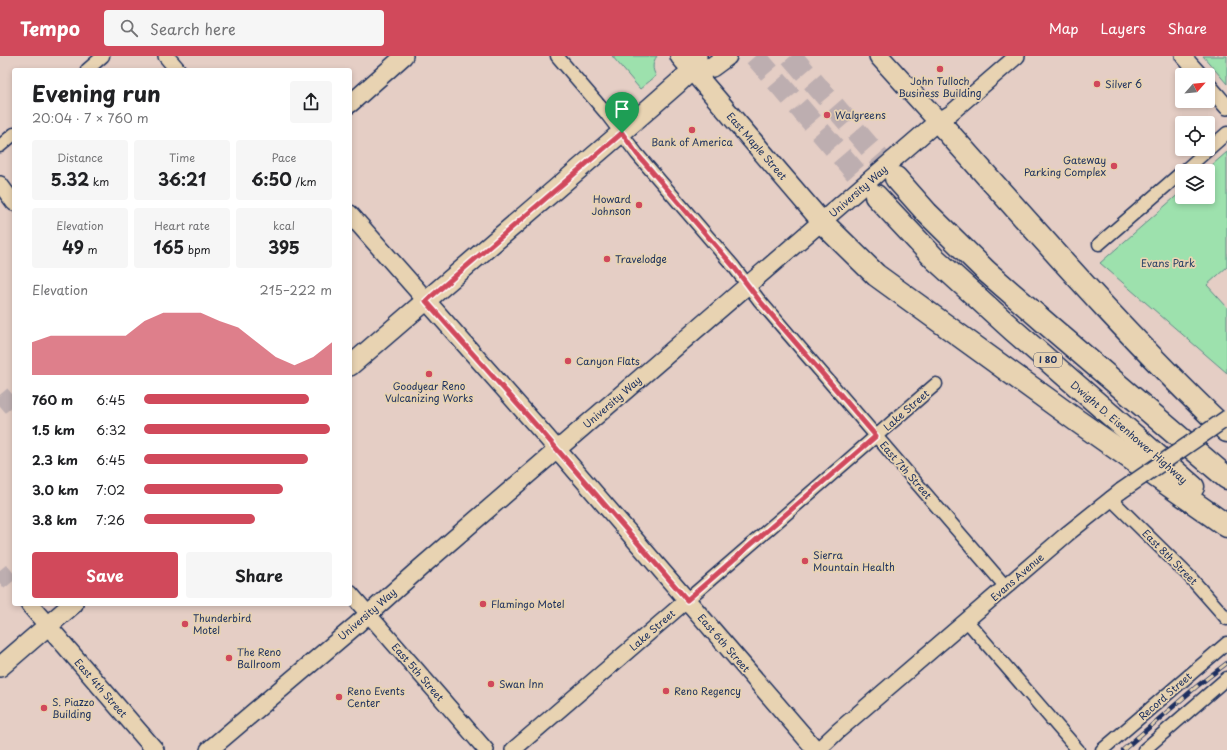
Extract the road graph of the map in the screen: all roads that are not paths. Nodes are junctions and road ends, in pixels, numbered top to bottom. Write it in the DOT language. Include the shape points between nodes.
graph roads {
  1 [pos="103,56"];
  2 [pos="166,56"];
  3 [pos="404,56"];
  4 [pos="557,56"];
  5 [pos="680,56"];
  6 [pos="727,56"];
  7 [pos="879,56"];
  8 [pos="1016,56"];
  9 [pos="1183,56"];
  10 [pos="694,63"];
  11 [pos="89,68"];
  12 [pos="176,68"];
  13 [pos="1194,68"];
  14 [pos="1215,93"];
  15 [pos="352,102"];
  16 [pos="1227,107"];
  17 [pos="938,121"];
  18 [pos="622,133"];
  19 [pos="1227,133"];
  20 [pos="12,136"];
  21 [pos="0,146"];
  22 [pos="1192,164"];
  23 [pos="896,178"];
  24 [pos="1175,179"];
  25 [pos="0,184"];
  26 [pos="876,196"];
  27 [pos="12,200"];
  28 [pos="352,216"];
  29 [pos="822,222"];
  30 [pos="1099,244"];
  31 [pos="748,286"];
  32 [pos="426,301"];
  33 [pos="352,364"];
  34 [pos="936,384"];
  35 [pos="1227,418"];
  36 [pos="1227,431"];
  37 [pos="876,436"];
  38 [pos="557,450"];
  39 [pos="1227,478"];
  40 [pos="1115,495"];
  41 [pos="1227,517"];
  42 [pos="1227,526"];
  43 [pos="1006,587"];
  44 [pos="352,595"];
  45 [pos="687,600"];
  46 [pos="31,606"];
  47 [pos="71,606"];
  48 [pos="368,614"];
  49 [pos="1227,619"];
  50 [pos="966,620"];
  51 [pos="47,625"];
  52 [pos="1227,643"];
  53 [pos="0,667"];
  54 [pos="1227,678"];
  55 [pos="155,750"];
  56 [pos="209,750"];
  57 [pos="486,750"];
  58 [pos="513,750"];
  59 [pos="817,750"];
  60 [pos="1078,750"];
  61 [pos="1102,750"];
  62 [pos="1144,750"];
  1 -- 11 [label="street"];
  2 -- 12 [label="street"];
  3 -- 15 [label="main road"];
  4 -- 18 [label="street, East 7th Street"];
  5 -- 10 [label="main road, East Maple Street"];
  6 -- 10 [label="main road" via="712,67"];
  7 -- 17 [label="main road"];
  8 -- 17 [label="street, University Way" via="951,113"];
  9 -- 13 [label="street"];
  10 -- 18 [label="main road"];
  10 -- 29 [label="main road, East Maple Street"];
  14 -- 16 [label="street"];
  17 -- 29 [label="main road, University Way"];
  17 -- 36 [label="highway" via="1032,228 1146,350"];
  18 -- 31 [label="street, East 7th Street"];
  18 -- 32 [label="main road"];
  19 -- 22 [label="street"];
  20 -- 21 [label="street"];
  23 -- 39 [label="highway, I 80" via="986,271"];
  24 -- 30 [label="street"];
  25 -- 27 [label="street"];
  26 -- 41 [label="highway, Dwight D. Eisenhower Highway / I 80" via="935,259"];
  28 -- 32 [label="main road, East 6th Street"];
  29 -- 31 [label="main road, University Way"];
  29 -- 42 [label="highway" via="876,275"];
  31 -- 37 [label="street, East 7th Street"];
  31 -- 38 [label="main road, University Way"];
  32 -- 33 [label="main road"];
  32 -- 38 [label="main road, East 6th Street"];
  34 -- 37 [label="street, Lake Street"];
  35 -- 40 [label="street, Evans Avenue, bridge"];
  37 -- 43 [label="street, East 7th Street"];
  37 -- 45 [label="street, Lake Street"];
  38 -- 45 [label="main road, East 6th Street"];
  38 -- 48 [label="main road, University Way"];
  40 -- 43 [label="street, Evans Avenue"];
  40 -- 49 [label="street, East 8th Street"];
  43 -- 50 [label="street, Evans Avenue"];
  44 -- 48 [label="street, East 5th Street"];
  45 -- 58 [label="street, Lake Street"];
  45 -- 59 [label="main road, East 6th Street"];
  46 -- 51 [label="main road, East 4th Street"];
  47 -- 51 [label="main road"];
  48 -- 56 [label="main road, University Way"];
  48 -- 57 [label="street, East 5th Street"];
  50 -- 59 [label="street, Evans Avenue"];
  50 -- 60 [label="street"];
  51 -- 53 [label="main road"];
  51 -- 55 [label="main road, East 4th Street"];
  52 -- 61 [label="street, Record Street"];
  54 -- 62 [label="street"];
}
